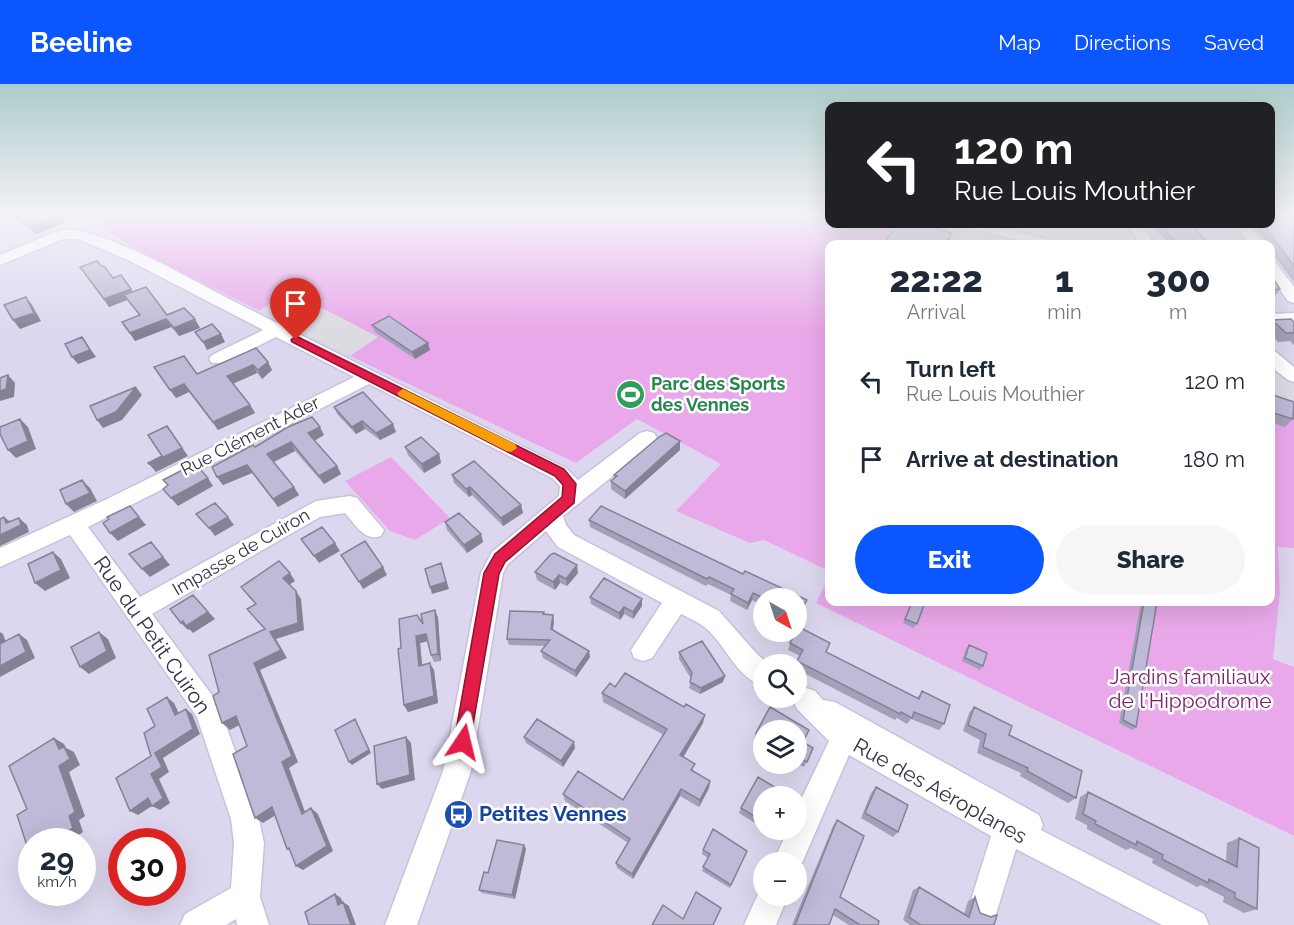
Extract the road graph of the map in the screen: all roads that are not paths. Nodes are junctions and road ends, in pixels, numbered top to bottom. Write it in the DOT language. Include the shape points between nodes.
graph roads {
  1 [pos="16,253"];
  2 [pos="125,253"];
  3 [pos="0,260"];
  4 [pos="1275,272"];
  5 [pos="1294,298"];
  6 [pos="1294,318"];
  7 [pos="1275,319"];
  8 [pos="276,330"];
  9 [pos="218,359"];
  10 [pos="1275,360"];
  11 [pos="370,376"];
  12 [pos="1294,376"];
  13 [pos="647,438"];
  14 [pos="560,507"];
  15 [pos="74,524"];
  16 [pos="373,530"];
  17 [pos="0,558"];
  18 [pos="677,600"];
  19 [pos="137,611"];
  20 [pos="643,650"];
  21 [pos="753,669"];
  22 [pos="807,702"];
  23 [pos="846,731"];
  24 [pos="1009,822"];
  25 [pos="792,852"];
  26 [pos="985,903"];
  27 [pos="769,906"];
  28 [pos="249,911"];
  29 [pos="196,925"];
  30 [pos="401,925"];
  31 [pos="760,925"];
  32 [pos="1193,925"];
  1 -- 3 [label="street"];
  2 -- 8 [label="street"];
  4 -- 5 [label="street"];
  6 -- 7 [label="street"];
  8 -- 9 [label="street"];
  8 -- 11 [label="street"];
  10 -- 12 [label="street"];
  11 -- 14 [label="street" via="560,473 570,484"];
  11 -- 15 [label="street, Rue Clément Ader"];
  13 -- 14 [label="street"];
  14 -- 18 [label="street" via="556,529 566,541"];
  14 -- 30 [label="street" via="500,558 492,573 457,771"];
  15 -- 17 [label="street, Rue Clément Ader"];
  15 -- 19 [label="street, Rue du Petit Cuiron"];
  16 -- 19 [label="street, Impasse de Cuiron" via="350,504 316,509"];
  18 -- 20 [label="street"];
  18 -- 21 [label="street" via="726,630"];
  19 -- 28 [label="street, Rue du Petit Cuiron" via="208,711 245,819"];
  22 -- 23 [label="street, Rue des Aéroplanes"];
  23 -- 24 [label="street, Rue des Aéroplanes"];
  23 -- 25 [label="street"];
  24 -- 26 [label="street"];
  24 -- 32 [label="street, Rue des Aéroplanes"];
  27 -- 31 [label="street"];
  28 -- 29 [label="street"];
}
